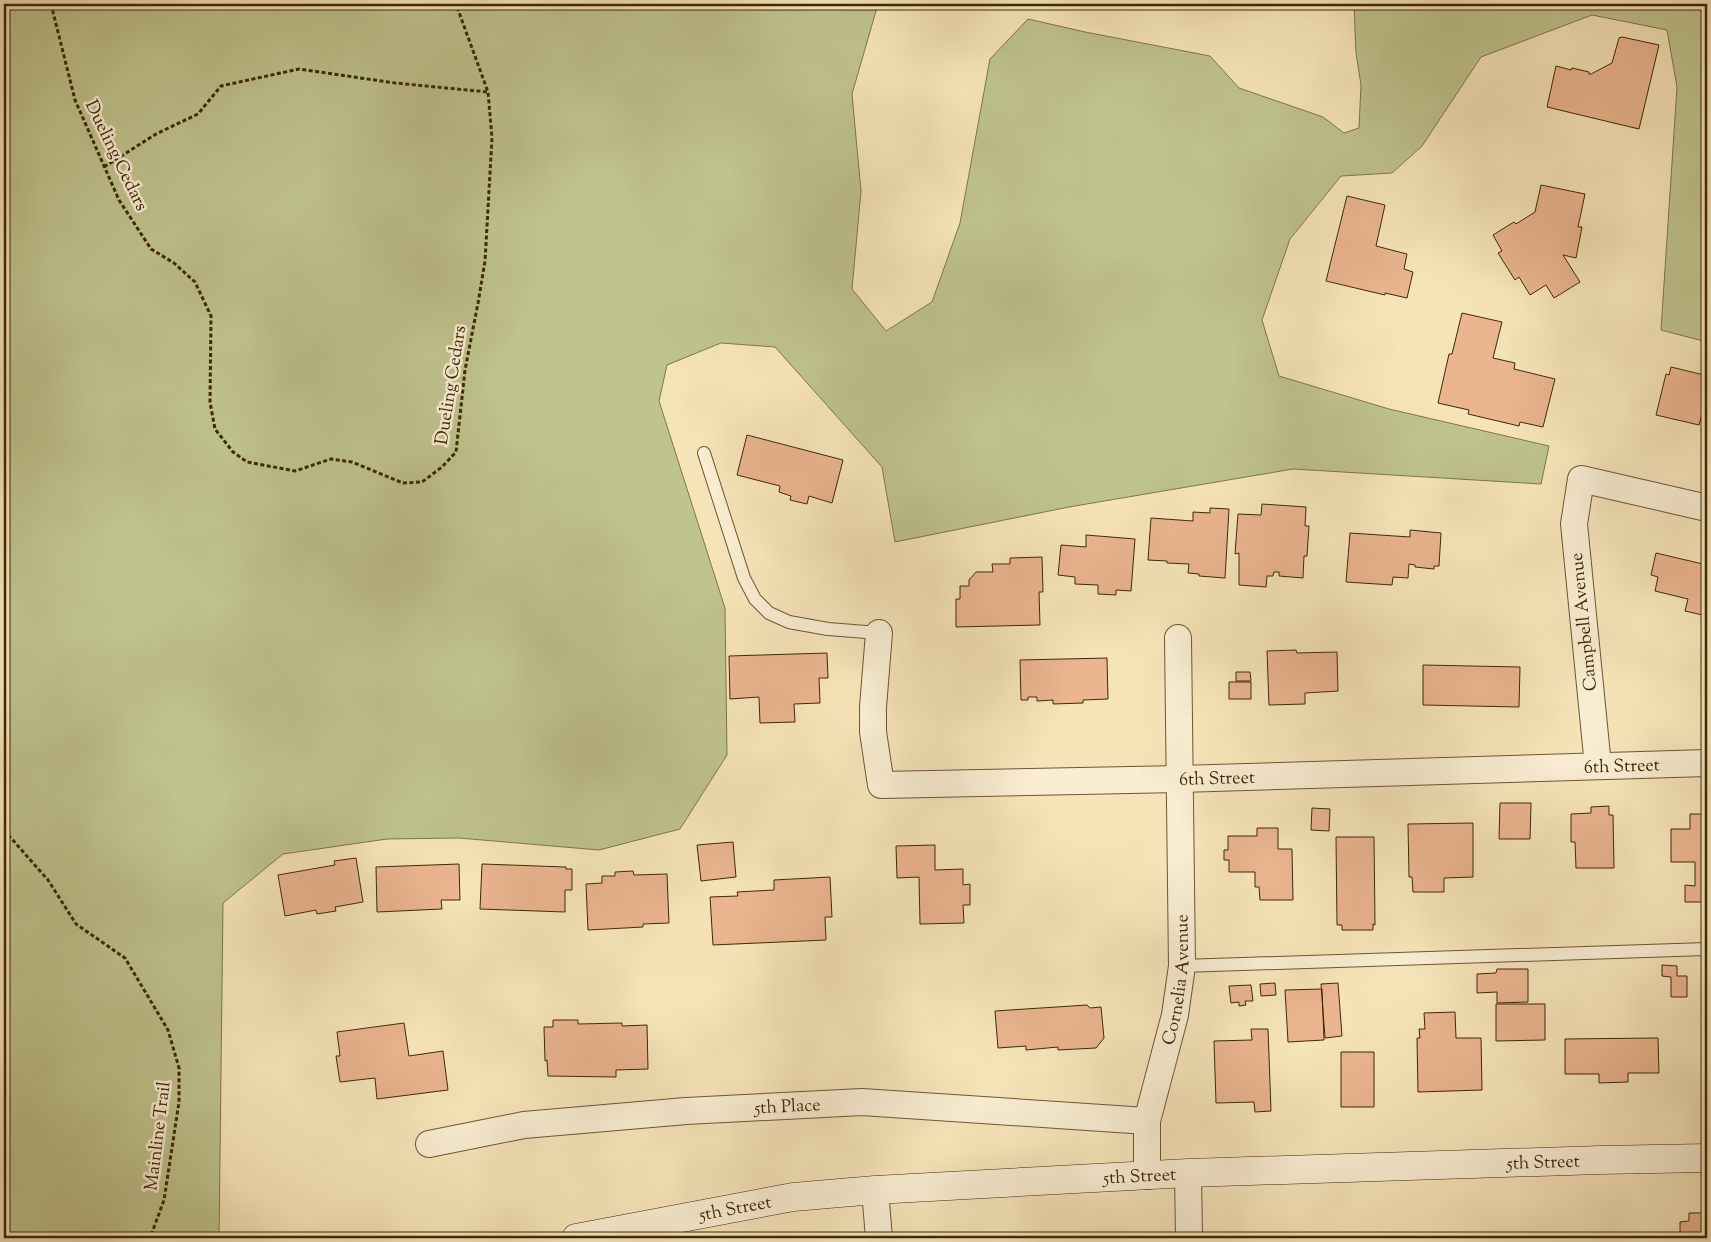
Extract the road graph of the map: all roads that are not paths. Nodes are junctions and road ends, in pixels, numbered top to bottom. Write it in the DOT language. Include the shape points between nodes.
graph roads {
  1 [pos="704,453"];
  2 [pos="1707,508"];
  3 [pos="879,633"];
  4 [pos="1178,638"];
  5 [pos="1707,763"];
  6 [pos="1598,766"];
  7 [pos="1180,780"];
  8 [pos="1707,949"];
  9 [pos="1182,966"];
  10 [pos="1147,1120"];
  11 [pos="429,1144"];
  12 [pos="1707,1158"];
  13 [pos="1188,1173"];
  14 [pos="1147,1176"];
  15 [pos="875,1190"];
  16 [pos="576,1238"];
  17 [pos="879,1238"];
  18 [pos="1189,1238"];
  1 -- 3 [label="lane" via="744,578 755,599 769,613 789,622"];
  2 -- 6 [label="street, Campbell Avenue" via="1581,479 1574,524"];
  3 -- 7 [label="street, 6th Street" via="873,732 880,785"];
  4 -- 7 [label="street, Cornelia Avenue"];
  5 -- 6 [label="street, 6th Street"];
  6 -- 7 [label="street, 6th Street"];
  7 -- 9 [label="street, Cornelia Avenue"];
  8 -- 9 [label="lane"];
  9 -- 10 [label="street, Cornelia Avenue" via="1176,1015"];
  10 -- 11 [label="street, 5th Place" via="862,1102 686,1111 524,1125"];
  10 -- 14 [label="street, Cornelia Avenue"];
  12 -- 13 [label="main road, 5th Street"];
  13 -- 14 [label="main road, 5th Street"];
  13 -- 18 [label="street"];
  14 -- 15 [label="main road, 5th Street"];
  15 -- 16 [label="main road, 5th Street" via="793,1197"];
  15 -- 17 [label="street"];
}
